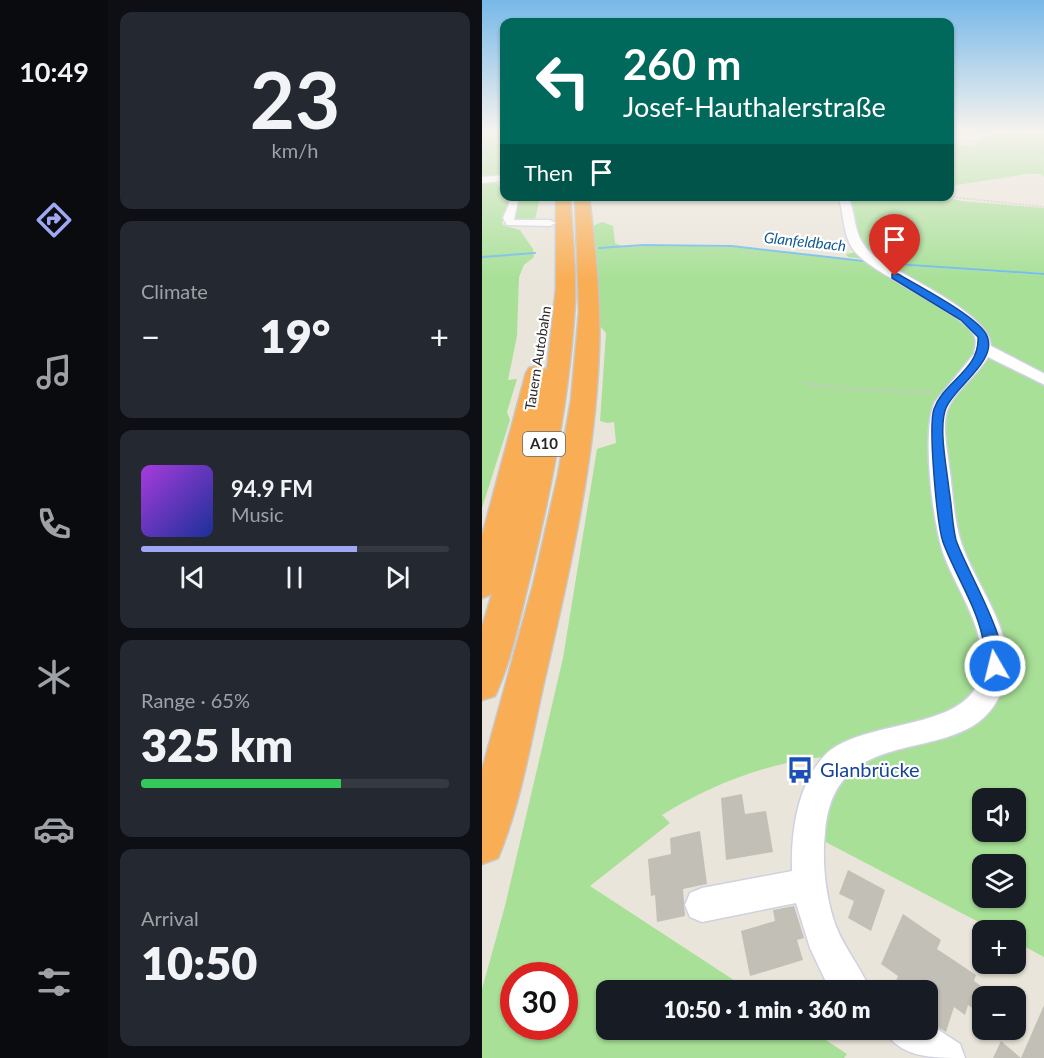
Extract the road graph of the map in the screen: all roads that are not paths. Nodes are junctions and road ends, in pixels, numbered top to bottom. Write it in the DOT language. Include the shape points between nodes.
graph roads {
  1 [pos="514,201"];
  2 [pos="551,201"];
  3 [pos="563,201"];
  4 [pos="582,201"];
  5 [pos="845,201"];
  6 [pos="550,223"];
  7 [pos="983,348"];
  8 [pos="1044,380"];
  9 [pos="482,585"];
  10 [pos="482,684"];
  11 [pos="482,842"];
  12 [pos="809,884"];
  13 [pos="702,905"];
  14 [pos="844,980"];
  15 [pos="919,1040"];
  16 [pos="946,1058"];
  1 -- 6 [label="street" via="508,218 511,223"];
  2 -- 6 [label="highway, Tauern Autobahn / A10"];
  3 -- 10 [label="highway, A10" via="565,300 550,417 530,509"];
  4 -- 11 [label="highway" via="589,300 580,420 537,642"];
  5 -- 7 [label="street" via="854,241 874,262 971,323 983,337"];
  6 -- 9 [label="highway, Tauern Autobahn / A10" via="547,306 540,357 508,500"];
  7 -- 8 [label="street"];
  7 -- 12 [label="street" via="977,364 949,393 939,410 937,427 949,539 990,634 995,666 992,679 981,702 961,720 873,745 846,757 833,768 815,801 807,844"];
  12 -- 13 [label="street"];
  12 -- 14 [label="street" via="819,928"];
  15 -- 16 [label="street"];
}
